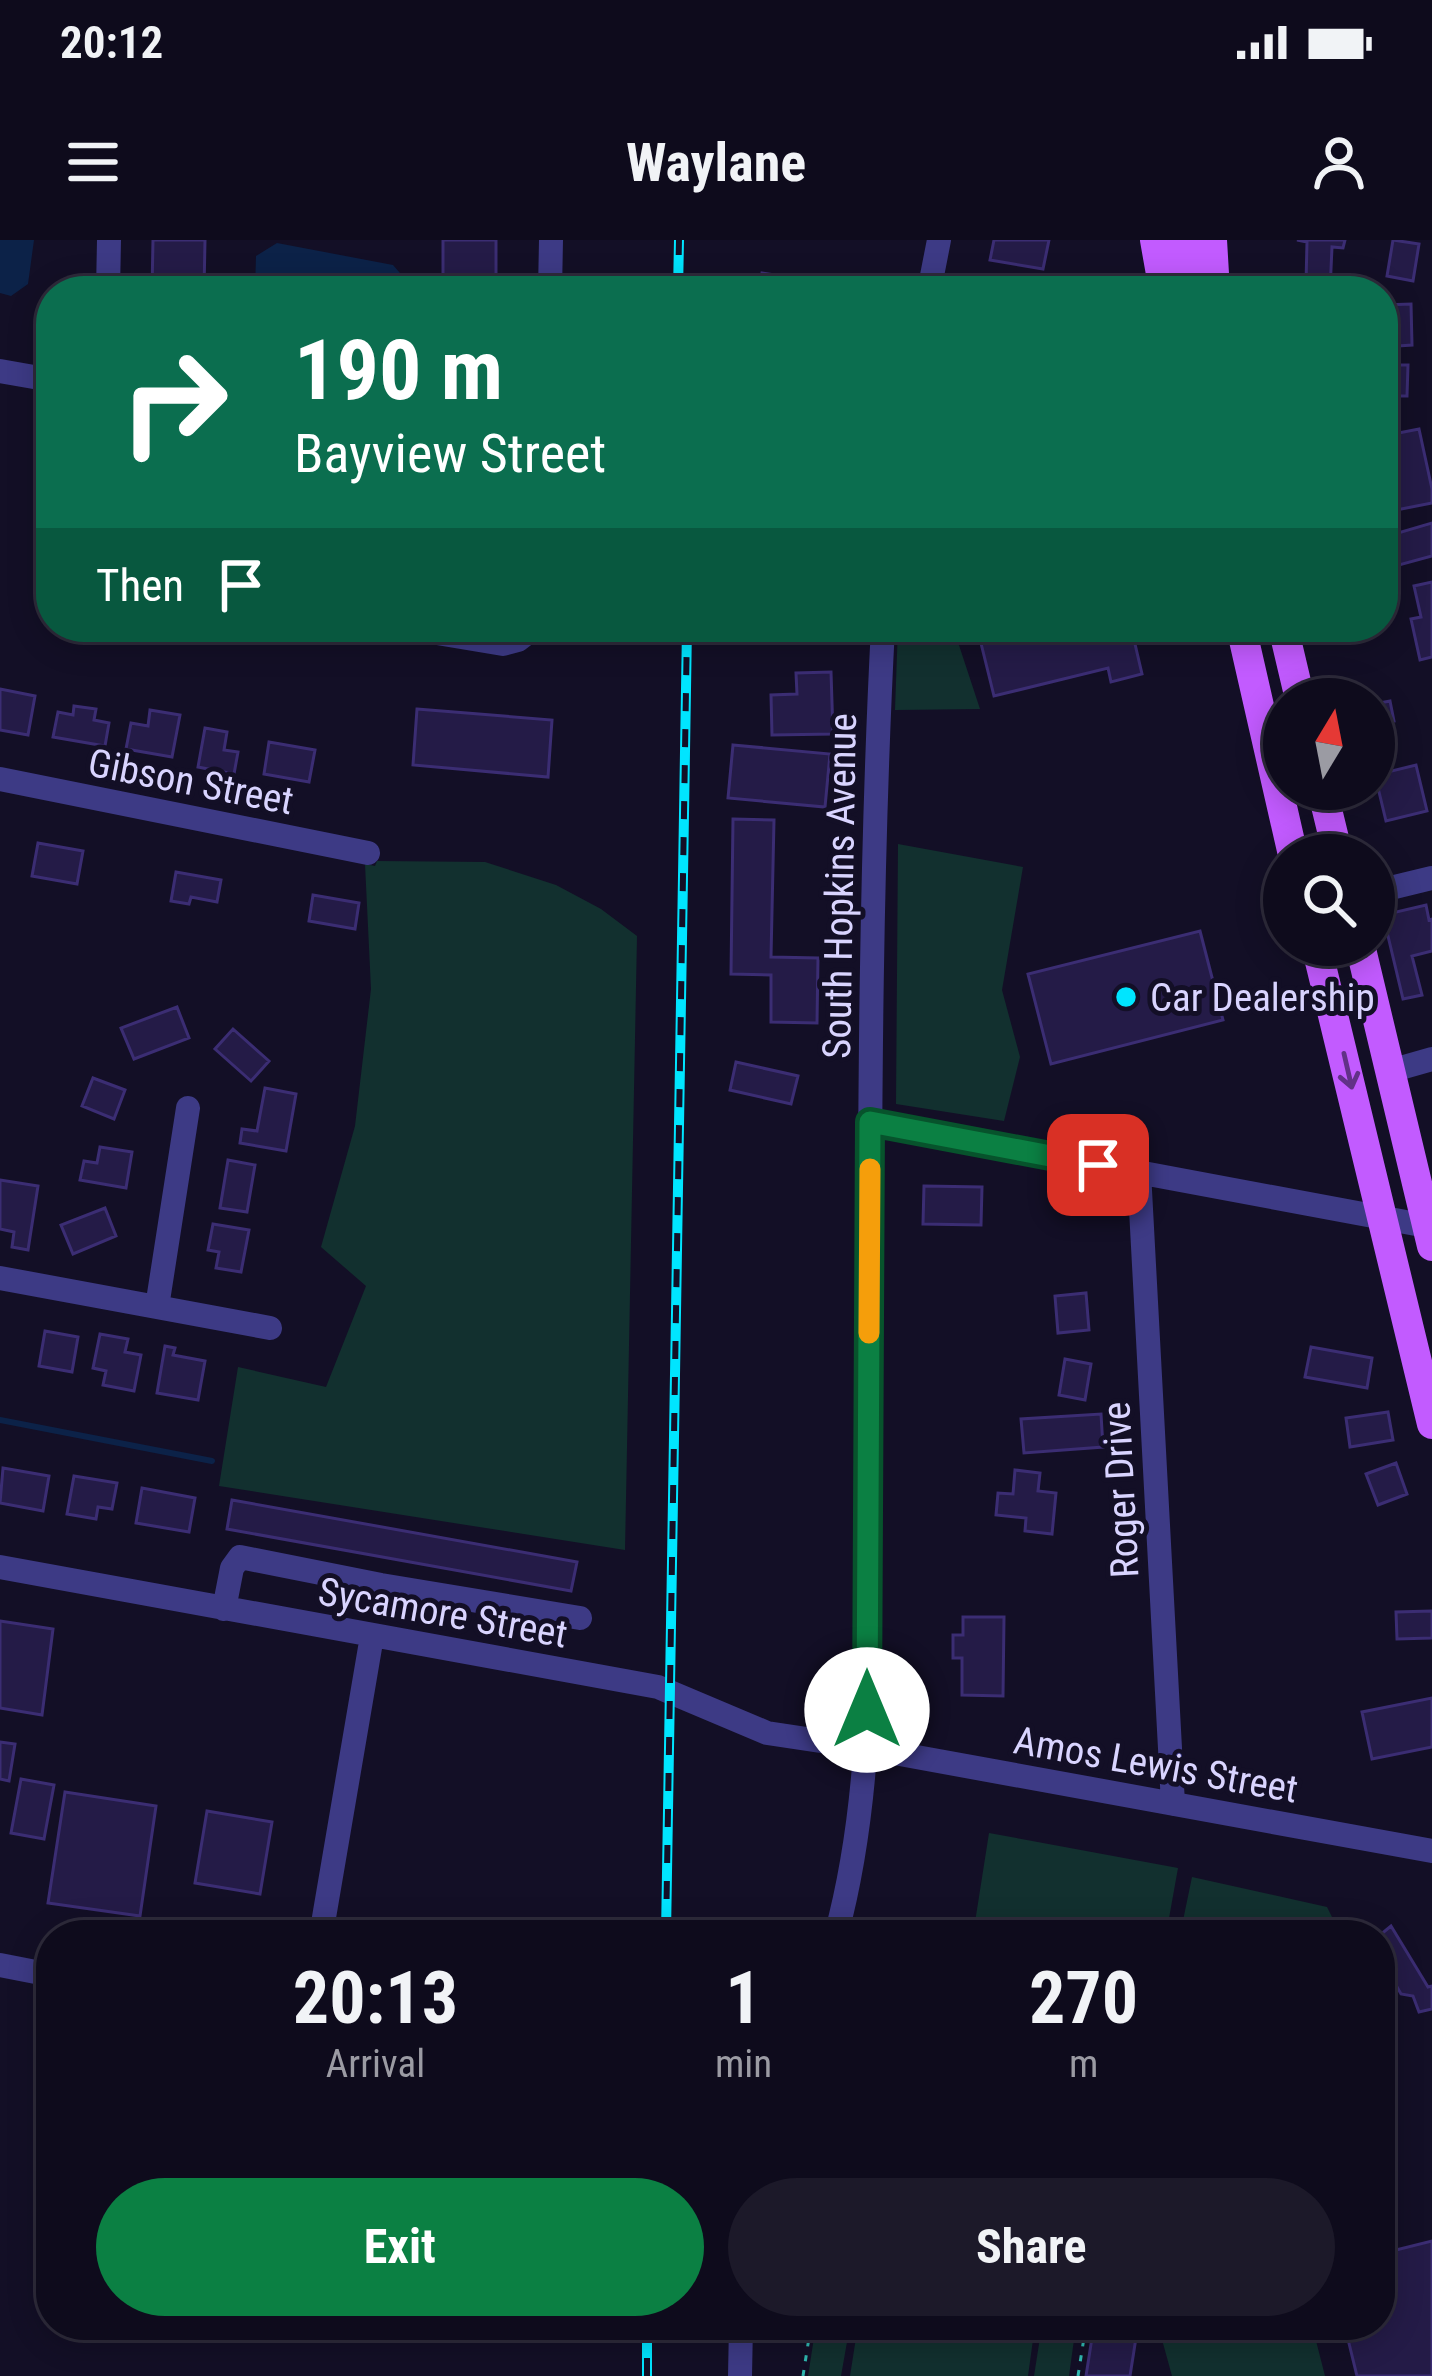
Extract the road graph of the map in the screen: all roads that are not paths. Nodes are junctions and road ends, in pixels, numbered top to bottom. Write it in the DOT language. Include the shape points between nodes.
graph roads {
  1 [pos="109,240"];
  2 [pos="551,240"];
  3 [pos="939,240"];
  4 [pos="1154,240"];
  5 [pos="1182,240"];
  6 [pos="1212,240"];
  7 [pos="108,276"];
  8 [pos="550,276"];
  9 [pos="932,276"];
  10 [pos="1159,276"];
  11 [pos="1191,276"];
  12 [pos="1214,276"];
  13 [pos="0,371"];
  14 [pos="36,377"];
  15 [pos="882,642"];
  16 [pos="1244,642"];
  17 [pos="1287,642"];
  18 [pos="1295,678"];
  19 [pos="0,779"];
  20 [pos="1288,834"];
  21 [pos="368,853"];
  22 [pos="1432,878"];
  23 [pos="1395,887"];
  24 [pos="1321,966"];
  25 [pos="1365,966"];
  26 [pos="1432,1059"];
  27 [pos="1390,1071"];
  28 [pos="188,1108"];
  29 [pos="870,1122"];
  30 [pos="1421,1150"];
  31 [pos="1138,1172"];
  32 [pos="1383,1217"];
  33 [pos="1430,1233"];
  34 [pos="0,1278"];
  35 [pos="157,1307"];
  36 [pos="270,1328"];
  37 [pos="1432,1424"];
  38 [pos="0,1567"];
  39 [pos="224,1609"];
  40 [pos="580,1618"];
  41 [pos="372,1636"];
  42 [pos="867,1748"];
  43 [pos="1173,1804"];
  44 [pos="1432,1851"];
  45 [pos="324,1920"];
  46 [pos="840,1920"];
  47 [pos="0,1965"];
  48 [pos="36,1972"];
  49 [pos="741,2340"];
  50 [pos="740,2376"];
  1 -- 7 [label="street"];
  2 -- 8 [label="street"];
  3 -- 9 [label="street"];
  4 -- 10 [label="main road"];
  5 -- 11 [label="main road"];
  6 -- 12 [label="main road"];
  13 -- 14 [label="street"];
  15 -- 29 [label="street, South Hopkins Avenue"];
  16 -- 20 [label="main road"];
  17 -- 18 [label="main road"];
  19 -- 21 [label="street, Gibson Street"];
  22 -- 23 [label="street"];
  24 -- 32 [label="main road, one-way"];
  25 -- 27 [label="main road"];
  26 -- 27 [label="street"];
  27 -- 30 [label="main road"];
  28 -- 35 [label="street"];
  29 -- 31 [label="street"];
  29 -- 42 [label="street, South Hopkins Avenue"];
  30 -- 33 [label="main road"];
  31 -- 32 [label="street"];
  31 -- 43 [label="street, Roger Drive"];
  32 -- 33 [label="street"];
  32 -- 37 [label="main road"];
  34 -- 35 [label="street"];
  35 -- 36 [label="street"];
  38 -- 39 [label="street, Sycamore Street"];
  39 -- 40 [label="street" via="240,1557"];
  39 -- 41 [label="street, Sycamore Street"];
  41 -- 42 [label="street, Sycamore Street" via="658,1687 767,1733"];
  41 -- 45 [label="street"];
  42 -- 43 [label="street, Amos Lewis Street"];
  42 -- 46 [label="street, South Hopkins Avenue"];
  43 -- 44 [label="street, Amos Lewis Street"];
  47 -- 48 [label="street"];
  49 -- 50 [label="street"];
}
